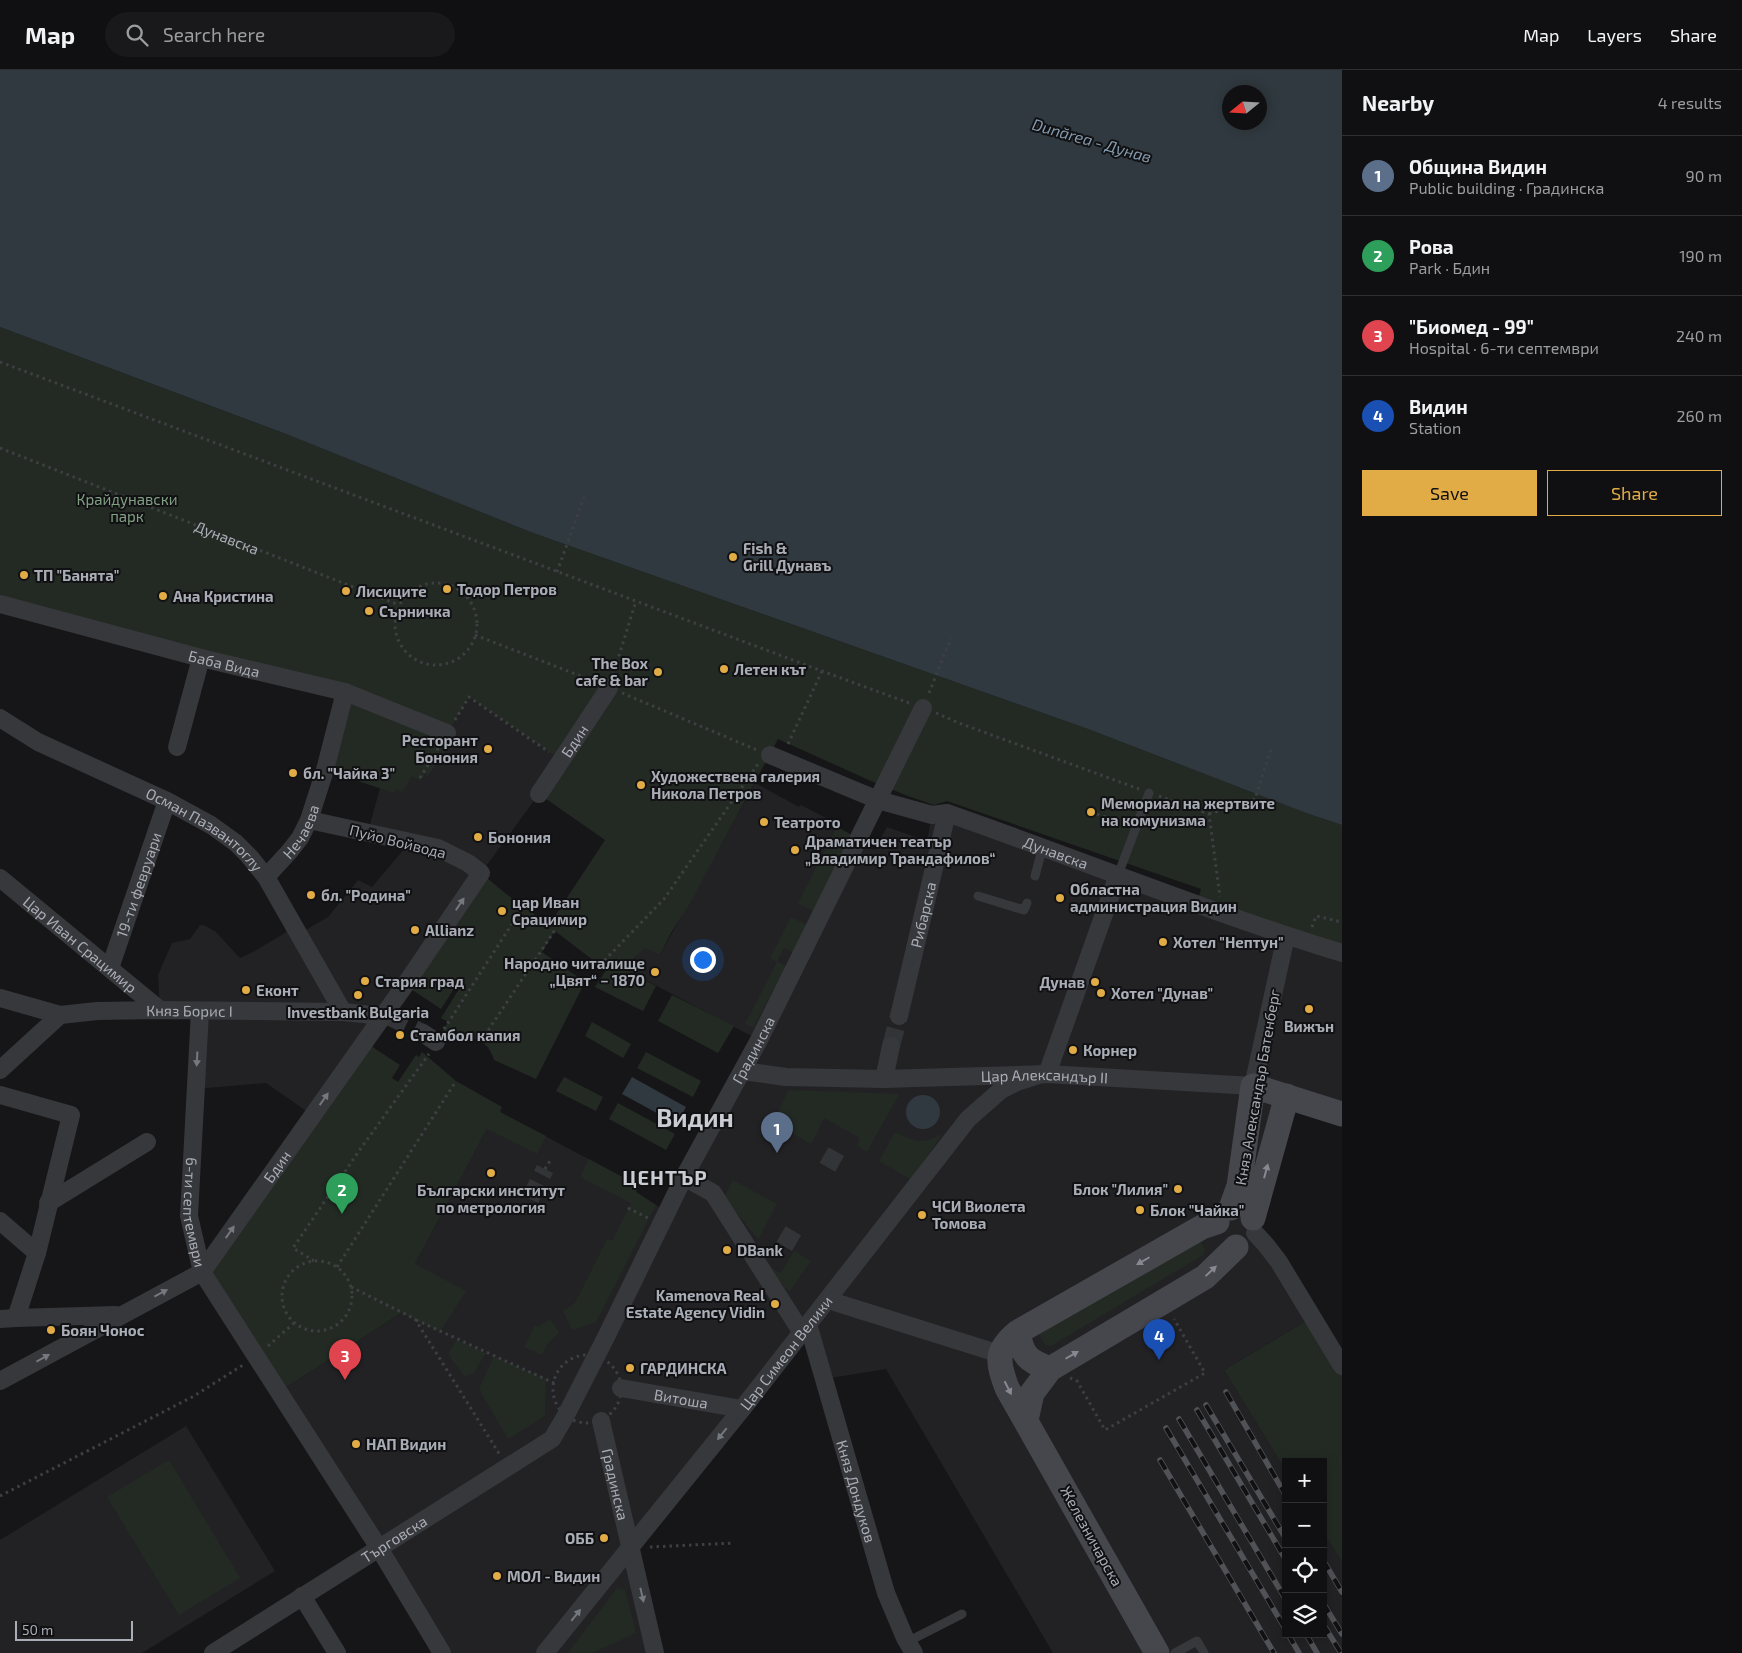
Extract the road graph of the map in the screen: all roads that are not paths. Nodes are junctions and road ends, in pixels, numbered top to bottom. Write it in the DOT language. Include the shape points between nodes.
graph roads {
  1 [pos="0,604"];
  2 [pos="201,658"];
  3 [pos="609,688"];
  4 [pos="344,692"];
  5 [pos="923,708"];
  6 [pos="0,718"];
  7 [pos="448,733"];
  8 [pos="177,747"];
  9 [pos="765,758"];
  10 [pos="1149,793"];
  11 [pos="539,794"];
  12 [pos="878,800"];
  13 [pos="167,801"];
  14 [pos="939,814"];
  15 [pos="309,820"];
  16 [pos="1043,846"];
  17 [pos="481,873"];
  18 [pos="1118,875"];
  19 [pos="1035,876"];
  20 [pos="266,877"];
  21 [pos="0,878"];
  22 [pos="978,896"];
  23 [pos="1027,903"];
  24 [pos="1286,936"];
  25 [pos="1342,953"];
  26 [pos="110,968"];
  27 [pos="0,998"];
  28 [pos="160,1010"];
  29 [pos="200,1011"];
  30 [pos="344,1012"];
  31 [pos="60,1015"];
  32 [pos="385,1016"];
  33 [pos="899,1016"];
  34 [pos="891,1046"];
  35 [pos="0,1070"];
  36 [pos="743,1071"];
  37 [pos="1045,1074"];
  38 [pos="884,1079"];
  39 [pos="1253,1086"];
  40 [pos="0,1094"];
  41 [pos="1286,1096"];
  42 [pos="1342,1114"];
  43 [pos="147,1142"];
  44 [pos="684,1177"];
  45 [pos="48,1203"];
  46 [pos="2,1225"];
  47 [pos="1238,1226"];
  48 [pos="37,1253"];
  49 [pos="202,1272"];
  50 [pos="828,1300"];
  51 [pos="120,1315"];
  52 [pos="8,1318"];
  53 [pos="805,1329"];
  54 [pos="1018,1332"];
  55 [pos="1000,1354"];
  56 [pos="1342,1366"];
  57 [pos="1050,1369"];
  58 [pos="0,1381"];
  59 [pos="621,1388"];
  60 [pos="742,1409"];
  61 [pos="565,1417"];
  62 [pos="1026,1420"];
  63 [pos="601,1421"];
  64 [pos="379,1548"];
  65 [pos="632,1548"];
  66 [pos="302,1596"];
  67 [pos="962,1614"];
  68 [pos="910,1647"];
  69 [pos="234,1648"];
  70 [pos="335,1650"];
  71 [pos="213,1653"];
  72 [pos="442,1653"];
  73 [pos="545,1653"];
  74 [pos="655,1653"];
  75 [pos="1158,1653"];
  76 [pos="1176,1653"];
  77 [pos="1204,1653"];
  1 -- 2 [label="street, Баба Вида"];
  2 -- 4 [label="street, Баба Вида"];
  2 -- 8 [label="street"];
  3 -- 11 [label="street, Бдин"];
  4 -- 7 [label="street, Баба Вида"];
  4 -- 15 [label="street, Нечаева"];
  5 -- 12 [label="street, Градинска"];
  6 -- 13 [label="street, Осман Пазвантоглу" via="38,742"];
  9 -- 12 [label="street, Дунавска"];
  10 -- 18 [label="lane"];
  12 -- 14 [label="street, Дунавска"];
  12 -- 36 [label="street, Градинска"];
  13 -- 20 [label="street, Осман Пазвантоглу" via="236,843"];
  13 -- 26 [label="street, 19-ти февруари"];
  14 -- 16 [label="street, Дунавска"];
  14 -- 33 [label="street, Рибарска"];
  15 -- 17 [label="street, Пуйо Войвода" via="438,848"];
  15 -- 20 [label="street, Нечаева" via="295,845"];
  16 -- 18 [label="street, Дунавска"];
  16 -- 19 [label="lane"];
  32 -- 17 [label="street, Бдин, one-way"];
  18 -- 24 [label="street, Дунавска"];
  18 -- 37 [label="street"];
  20 -- 30 [label="street, Осман Пазвантоглу"];
  21 -- 26 [label="street, Цар Иван Срацимир"];
  22 -- 23 [label="lane" via="1024,910"];
  24 -- 25 [label="street, Дунавска"];
  24 -- 39 [label="street, Княз Александър Батенберг"];
  26 -- 28 [label="street, Цар Иван Срацимир"];
  27 -- 31 [label="street, Княз Борис I"];
  28 -- 29 [label="street, Княз Борис I"];
  28 -- 31 [label="street, Княз Борис I"];
  29 -- 30 [label="street, Княз Борис I"];
  29 -- 49 [label="street, 6-ти септември, one-way" via="189,1216"];
  30 -- 32 [label="street, Княз Борис I"];
  31 -- 35 [label="street"];
  49 -- 32 [label="street, Бдин, one-way"];
  34 -- 38 [label="street"];
  36 -- 38 [label="street, Цар Александър II" via="786,1077"];
  36 -- 44 [label="street, Градинска"];
  37 -- 38 [label="street, Цар Александър II"];
  37 -- 39 [label="street, Цар Александър II"];
  37 -- 50 [label="street, Цар Симеон Велики" via="1001,1090 968,1120"];
  39 -- 41 [label="street, Цар Александър II"];
  39 -- 47 [label="street, Княз Александър Батенберг" via="1239,1186"];
  40 -- 45 [label="street" via="71,1115"];
  41 -- 42 [label="street, Цар Александър II"];
  47 -- 41 [label="street, Княз Александър Батенберг, one-way"];
  43 -- 45 [label="street"];
  44 -- 53 [label="street, Княз Дондуков" via="713,1193"];
  44 -- 61 [label="street, Градинска"];
  45 -- 48 [label="street"];
  46 -- 48 [label="street"];
  47 -- 54 [label="street, one-way" via="1202,1227"];
  47 -- 56 [label="street" via="1266,1244 1280,1262"];
  57 -- 47 [label="street, Княз Александър Батенберг, one-way" via="1205,1276"];
  48 -- 52 [label="street"];
  51 -- 49 [label="street, Бдин, one-way"];
  49 -- 64 [label="street, 6-ти септември"];
  50 -- 53 [label="street, Цар Симеон Велики"];
  50 -- 55 [label="street"];
  51 -- 52 [label="street"];
  58 -- 51 [label="street, Бдин, one-way"];
  53 -- 60 [label="street, Цар Симеон Велики"];
  53 -- 68 [label="street, Княз Дондуков" via="886,1593"];
  54 -- 55 [label="street"];
  54 -- 57 [label="street" via="1026,1355 1034,1363"];
  55 -- 62 [label="street, one-way" via="999,1367 1004,1381"];
  57 -- 62 [label="street, Княз Александър Батенберг" via="1032,1394"];
  59 -- 60 [label="street, Витоша"];
  60 -- 65 [label="street, Цар Симеон Велики, one-way"];
  61 -- 64 [label="street, Търговска" via="552,1439"];
  62 -- 75 [label="street, Железничарска"];
  63 -- 65 [label="street, Градинска"];
  64 -- 66 [label="street, Търговска"];
  64 -- 72 [label="street, 6-ти септември"];
  73 -- 65 [label="street, Цар Симеон Велики, one-way"];
  65 -- 74 [label="street, Градинска, one-way"];
  66 -- 69 [label="street, Търговска"];
  66 -- 70 [label="street"];
  67 -- 68 [label="lane"];
  69 -- 71 [label="street, Търговска"];
  76 -- 77 [label="lane" via="1197,1641"];
}
